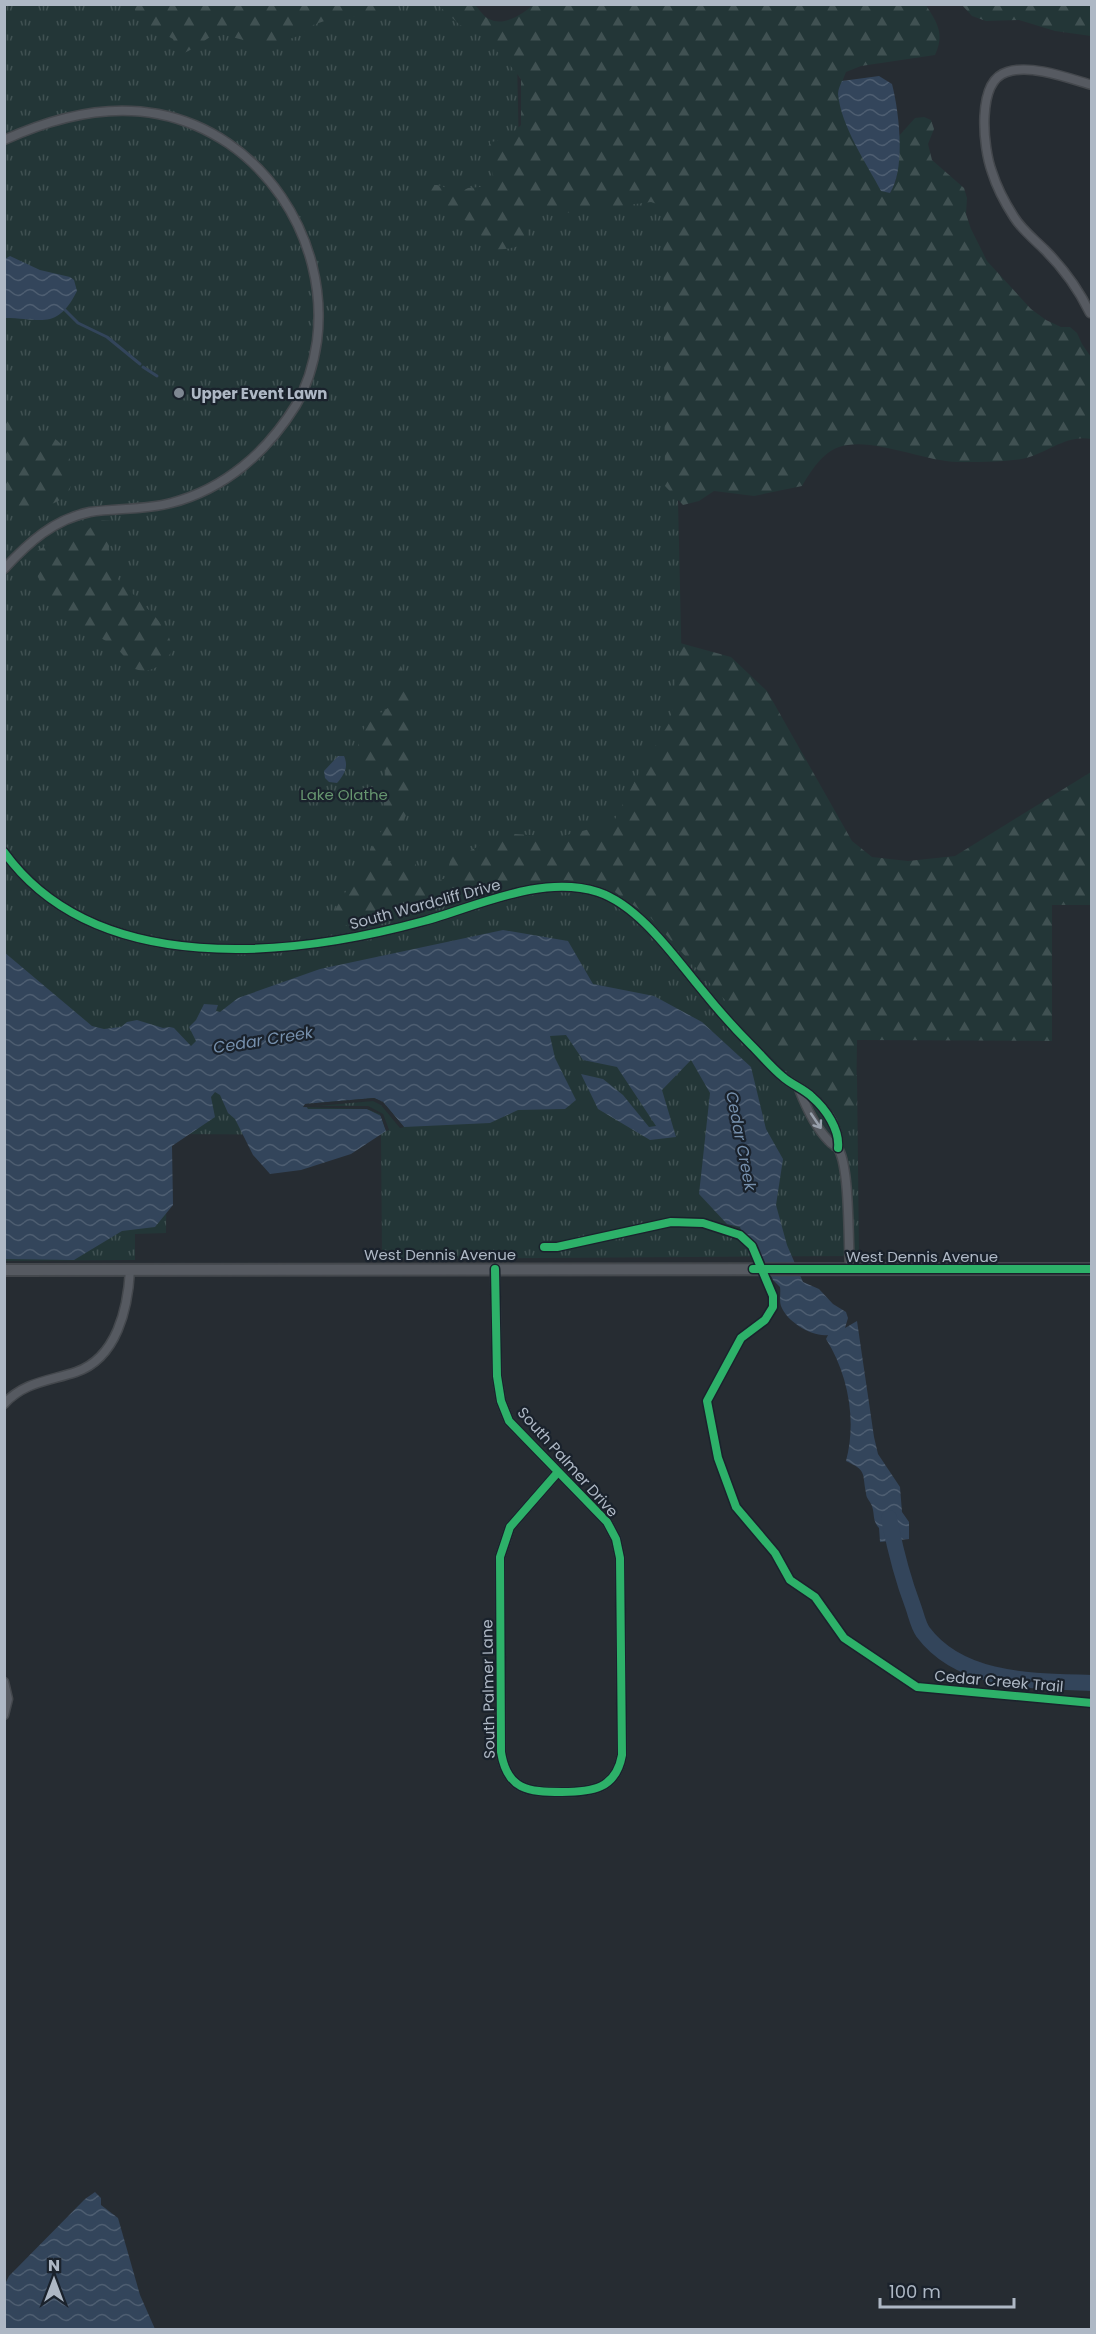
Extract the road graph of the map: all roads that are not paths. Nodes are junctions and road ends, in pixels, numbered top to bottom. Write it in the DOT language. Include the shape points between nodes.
graph roads {
  1 [pos="1092,85"];
  2 [pos="4,140"];
  3 [pos="1090,313"];
  4 [pos="4,569"];
  5 [pos="4,852"];
  6 [pos="495,1269"];
  7 [pos="850,1269"];
  8 [pos="1092,1269"];
  9 [pos="4,1270"];
  10 [pos="130,1270"];
  11 [pos="4,1404"];
  12 [pos="558,1472"];
  13 [pos="4,1682"];
  14 [pos="4,1715"];
  15 [pos="622,1745"];
  1 -- 3 [label="street" via="1043,72 1005,72 989,88 984,129 991,170 1004,200 1016,220 1070,279"];
  2 -- 4 [label="street" via="61,119 124,111 161,115 212,134 256,166 281,194 309,251 319,309 315,355 298,402 271,440 247,464 214,486 171,503 88,513 70,519 36,537"];
  5 -- 7 [label="street, South Wardcliff Drive" via="48,897 89,921 145,940 196,946 271,947 331,941 401,927 533,890 574,888 598,892 618,902 649,928 725,1019 799,1089 805,1106 838,1148 844,1172"];
  6 -- 7 [label="street, West Dennis Avenue"];
  6 -- 10 [label="street, West Dennis Avenue"];
  6 -- 12 [label="street, South Palmer Drive" via="501,1401 509,1421"];
  7 -- 8 [label="street, West Dennis Avenue"];
  9 -- 10 [label="street, West Dennis Avenue"];
  10 -- 11 [label="street" via="122,1322 102,1354 78,1371 25,1386"];
  12 -- 15 [label="street, South Palmer Drive" via="608,1522 616,1539 620,1558"];
  12 -- 15 [label="street, South Palmer Lane" via="510,1527 500,1557 503,1767 524,1789 588,1792 615,1775 621,1764"];
  13 -- 14 [label="street" via="8,1699"];
}
